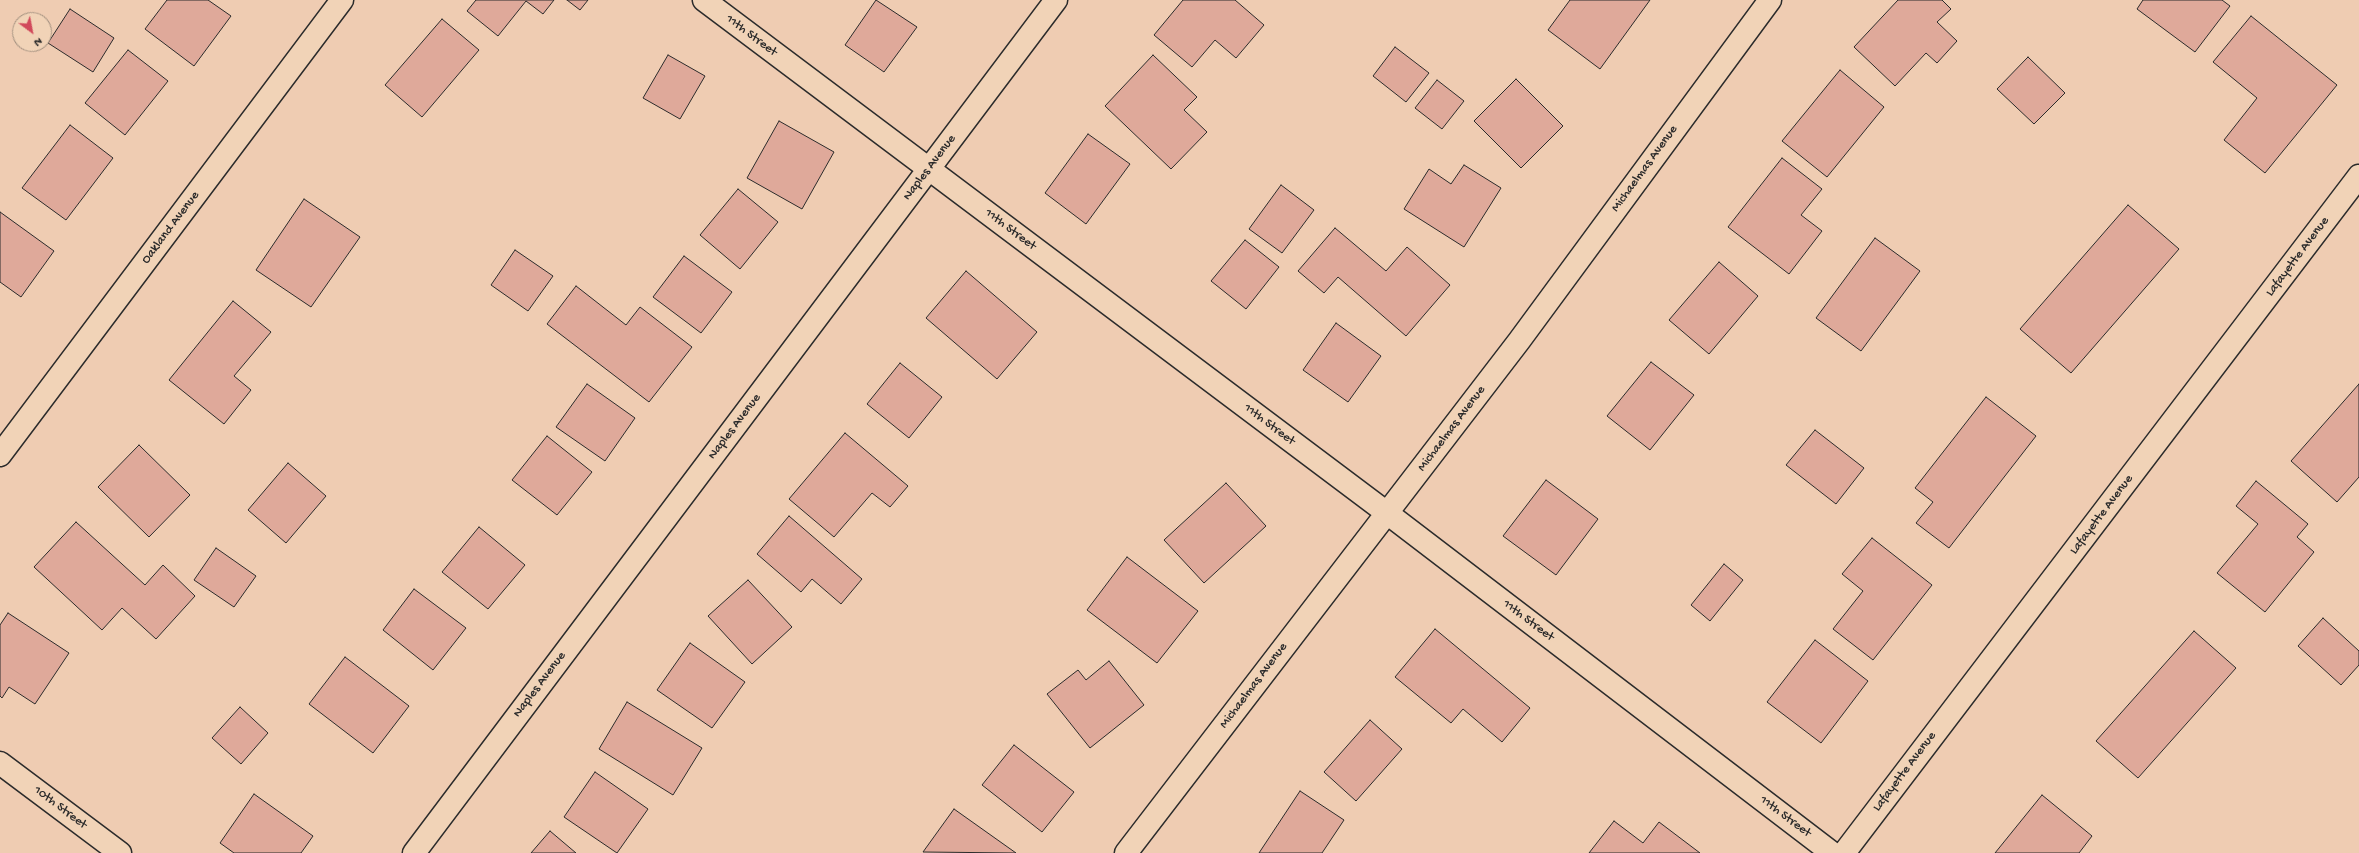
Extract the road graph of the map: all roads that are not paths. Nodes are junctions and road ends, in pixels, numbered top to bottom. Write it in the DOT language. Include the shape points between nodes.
graph roads {
  1 [pos="342,0"];
  2 [pos="704,0"];
  3 [pos="1056,0"];
  4 [pos="1770,0"];
  5 [pos="929,169"];
  6 [pos="2359,176"];
  7 [pos="0,455"];
  8 [pos="1387,513"];
  9 [pos="0,763"];
  10 [pos="120,853"];
  11 [pos="414,853"];
  12 [pos="1126,853"];
  13 [pos="1832,853"];
  14 [pos="1844,853"];
  1 -- 7 [label="street, Oakland Avenue"];
  2 -- 5 [label="street, 11th Street"];
  3 -- 5 [label="street, Naples Avenue"];
  4 -- 8 [label="street, Michaelmas Avenue" via="1519,341"];
  5 -- 8 [label="street, 11th Street"];
  5 -- 11 [label="street, Naples Avenue"];
  6 -- 14 [label="street, Lafayette Avenue"];
  8 -- 12 [label="street, Michaelmas Avenue"];
  8 -- 13 [label="street, 11th Street"];
  9 -- 10 [label="street, 10th Street"];
}
